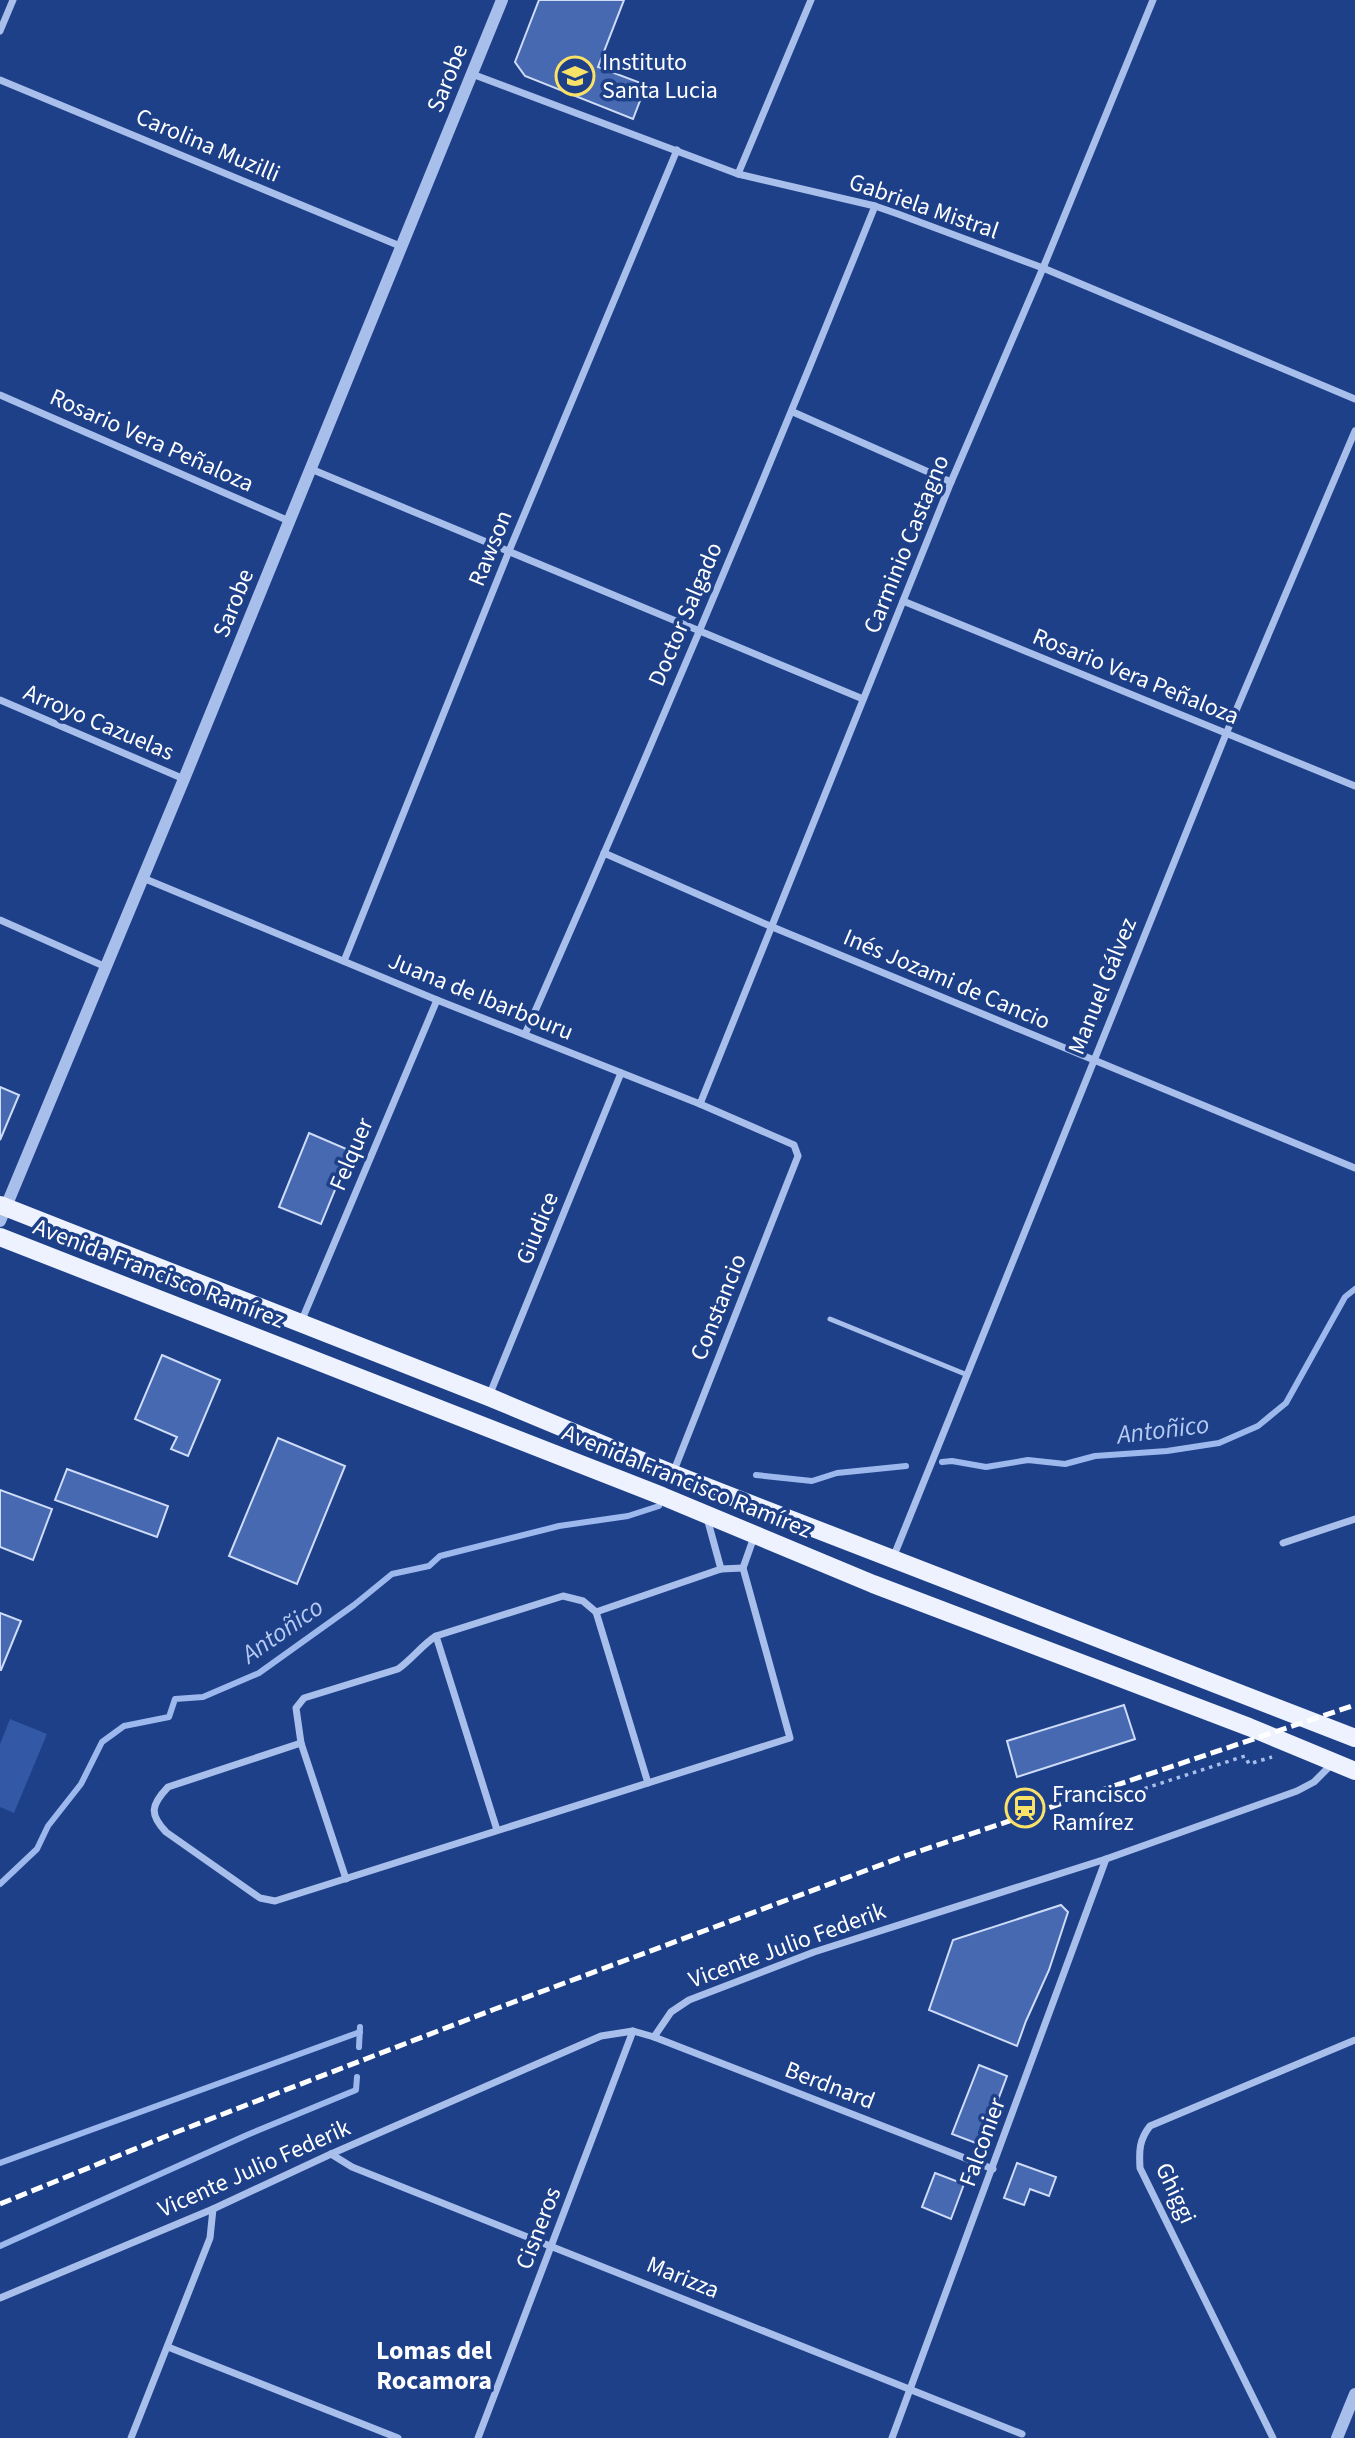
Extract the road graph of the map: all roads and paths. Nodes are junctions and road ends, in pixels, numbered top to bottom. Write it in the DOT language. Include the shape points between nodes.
graph roads {
  1 [pos="13,0"];
  2 [pos="502,0"];
  3 [pos="811,0"];
  4 [pos="1153,0"];
  5 [pos="0,31"];
  6 [pos="472,74"];
  7 [pos="1,83"];
  8 [pos="677,150"];
  9 [pos="738,174"];
  10 [pos="875,206"];
  11 [pos="400,246"];
  12 [pos="1043,268"];
  13 [pos="0,395"];
  14 [pos="1355,399"];
  15 [pos="793,412"];
  16 [pos="1355,431"];
  17 [pos="311,470"];
  18 [pos="951,482"];
  19 [pos="289,521"];
  20 [pos="509,551"];
  21 [pos="903,601"];
  22 [pos="698,629"];
  23 [pos="863,699"];
  24 [pos="0,700"];
  25 [pos="1226,734"];
  26 [pos="184,779"];
  27 [pos="1355,786"];
  28 [pos="604,853"];
  29 [pos="143,878"];
  30 [pos="0,920"];
  31 [pos="770,926"];
  32 [pos="344,961"];
  33 [pos="106,967"];
  34 [pos="437,1000"];
  35 [pos="524,1034"];
  36 [pos="1093,1060"];
  37 [pos="621,1073"];
  38 [pos="700,1104"];
  39 [pos="798,1156"];
  40 [pos="1355,1168"];
  41 [pos="2,1211"];
  42 [pos="0,1237"];
  43 [pos="830,1319"];
  44 [pos="301,1322"];
  45 [pos="965,1374"];
  46 [pos="489,1396"];
  47 [pos="673,1473"];
  48 [pos="706,1514"];
  49 [pos="1355,1519"];
  50 [pos="755,1534"];
  51 [pos="1283,1543"];
  52 [pos="892,1559"];
  53 [pos="721,1569"];
  54 [pos="743,1569"];
  55 [pos="596,1612"];
  56 [pos="436,1636"];
  57 [pos="1355,1738"];
  58 [pos="301,1743"];
  59 [pos="1301,1748"];
  60 [pos="1334,1763"];
  61 [pos="1355,1771"];
  62 [pos="648,1783"];
  63 [pos="1112,1800"];
  64 [pos="497,1830"];
  65 [pos="1106,1859"];
  66 [pos="346,1879"];
  67 [pos="633,2031"];
  68 [pos="654,2037"];
  69 [pos="1355,2040"];
  70 [pos="331,2154"];
  71 [pos="993,2169"];
  72 [pos="213,2210"];
  73 [pos="552,2246"];
  74 [pos="0,2298"];
  75 [pos="168,2347"];
  76 [pos="910,2389"];
  77 [pos="1355,2393"];
  78 [pos="1022,2434"];
  79 [pos="131,2438"];
  80 [pos="398,2438"];
  81 [pos="478,2438"];
  82 [pos="891,2438"];
  83 [pos="1273,2438"];
  84 [pos="1337,2438"];
  1 -- 5 [label="street"];
  2 -- 6 [label="street, Sarobe"];
  3 -- 9 [label="street"];
  4 -- 12 [label="street, Carminio Castagno"];
  6 -- 8 [label="street, Gabriela Mistral"];
  6 -- 11 [label="street, Sarobe"];
  7 -- 11 [label="street, Carolina Muzilli"];
  8 -- 9 [label="street, Gabriela Mistral"];
  8 -- 20 [label="street, Rawson"];
  9 -- 10 [label="street, Gabriela Mistral"];
  10 -- 12 [label="street, Gabriela Mistral"];
  10 -- 15 [label="street, Doctor Salgado"];
  11 -- 17 [label="street, Sarobe"];
  12 -- 14 [label="street, Gabriela Mistral"];
  12 -- 18 [label="street, Carminio Castagno"];
  13 -- 19 [label="street, Rosario Vera Peñaloza"];
  15 -- 18 [label="street"];
  15 -- 22 [label="street, Doctor Salgado"];
  16 -- 25 [label="street, Manuel Gálvez"];
  17 -- 19 [label="street, Sarobe"];
  17 -- 20 [label="street"];
  18 -- 21 [label="street, Carminio Castagno"];
  19 -- 26 [label="street, Sarobe"];
  20 -- 22 [label="street"];
  20 -- 32 [label="street, Rawson"];
  21 -- 23 [label="street, Carminio Castagno"];
  21 -- 25 [label="street, Rosario Vera Peñaloza"];
  22 -- 23 [label="street"];
  22 -- 28 [label="street, Doctor Salgado"];
  23 -- 31 [label="street, Carminio Castagno"];
  24 -- 26 [label="street, Arroyo Cazuelas"];
  25 -- 27 [label="street, Rosario Vera Peñaloza"];
  25 -- 36 [label="street, Manuel Gálvez"];
  26 -- 29 [label="street, Sarobe"];
  28 -- 31 [label="street, Inés Jozami de Cancio"];
  28 -- 35 [label="street, Doctor Salgado"];
  29 -- 32 [label="street, Juana de Ibarbouru"];
  29 -- 33 [label="street, Sarobe"];
  30 -- 33 [label="street"];
  31 -- 36 [label="street, Inés Jozami de Cancio"];
  31 -- 38 [label="street, Carminio Castagno"];
  32 -- 34 [label="street, Juana de Ibarbouru"];
  33 -- 41 [label="street, Sarobe"];
  34 -- 35 [label="street, Juana de Ibarbouru"];
  34 -- 44 [label="street, Felquer"];
  35 -- 37 [label="street, Juana de Ibarbouru"];
  36 -- 40 [label="street, Inés Jozami de Cancio"];
  36 -- 45 [label="street, Manuel Gálvez"];
  37 -- 38 [label="street, Juana de Ibarbouru"];
  37 -- 46 [label="street, Giudice"];
  38 -- 39 [label="street, Juana de Ibarbouru" via="794,1145"];
  39 -- 47 [label="street, Constancio"];
  41 -- 44 [label="main road, Avenida Francisco Ramírez"];
  42 -- 48 [label="main road, Avenida Francisco Ramírez"];
  43 -- 45 [label="lane"];
  44 -- 46 [label="main road, Avenida Francisco Ramírez"];
  45 -- 52 [label="street, Manuel Gálvez"];
  46 -- 47 [label="main road, Avenida Francisco Ramírez"];
  47 -- 52 [label="main road, Avenida Francisco Ramírez"];
  48 -- 50 [label="main road, Avenida Francisco Ramírez"];
  48 -- 53 [label="street"];
  49 -- 51 [label="street"];
  50 -- 54 [label="street"];
  50 -- 59 [label="main road, Avenida Francisco Ramírez"];
  52 -- 57 [label="main road, Avenida Francisco Ramírez"];
  53 -- 54 [label="street"];
  53 -- 55 [label="street"];
  54 -- 62 [label="street" via="790,1738"];
  55 -- 56 [label="street" via="583,1601 563,1596"];
  55 -- 62 [label="street"];
  56 -- 58 [label="street" via="398,1669 304,1698 296,1708"];
  56 -- 64 [label="street"];
  58 -- 66 [label="street"];
  58 -- 66 [label="street" via="168,1787 153,1810 155,1821 260,1898 275,1901"];
  59 -- 60 [label="main road, Avenida Francisco Ramírez"];
  59 -- 63 [label="path" via="1249,1764 1245,1756"];
  60 -- 61 [label="main road, Avenida Francisco Ramírez"];
  60 -- 65 [label="street, Vicente Julio Federik" via="1297,1791"];
  62 -- 64 [label="street"];
  64 -- 66 [label="street"];
  65 -- 68 [label="street, Vicente Julio Federik" via="814,1952 689,2000 671,2012"];
  65 -- 71 [label="street, Falconier"];
  67 -- 68 [label="street, Vicente Julio Federik"];
  67 -- 70 [label="street, Vicente Julio Federik" via="601,2036"];
  67 -- 73 [label="street, Cisneros"];
  68 -- 71 [label="street, Berdnard"];
  69 -- 83 [label="street, Ghiggi" via="1150,2126 1139,2147 1140,2168"];
  70 -- 72 [label="street, Vicente Julio Federik"];
  70 -- 73 [label="street, Marizza" via="352,2167"];
  71 -- 76 [label="street, Falconier"];
  72 -- 74 [label="street, Vicente Julio Federik"];
  72 -- 75 [label="street" via="210,2238"];
  73 -- 76 [label="street, Marizza"];
  73 -- 81 [label="street, Cisneros"];
  75 -- 79 [label="street"];
  75 -- 80 [label="street"];
  76 -- 78 [label="street, Marizza"];
  76 -- 82 [label="street, Falconier"];
  77 -- 84 [label="street"];
}
